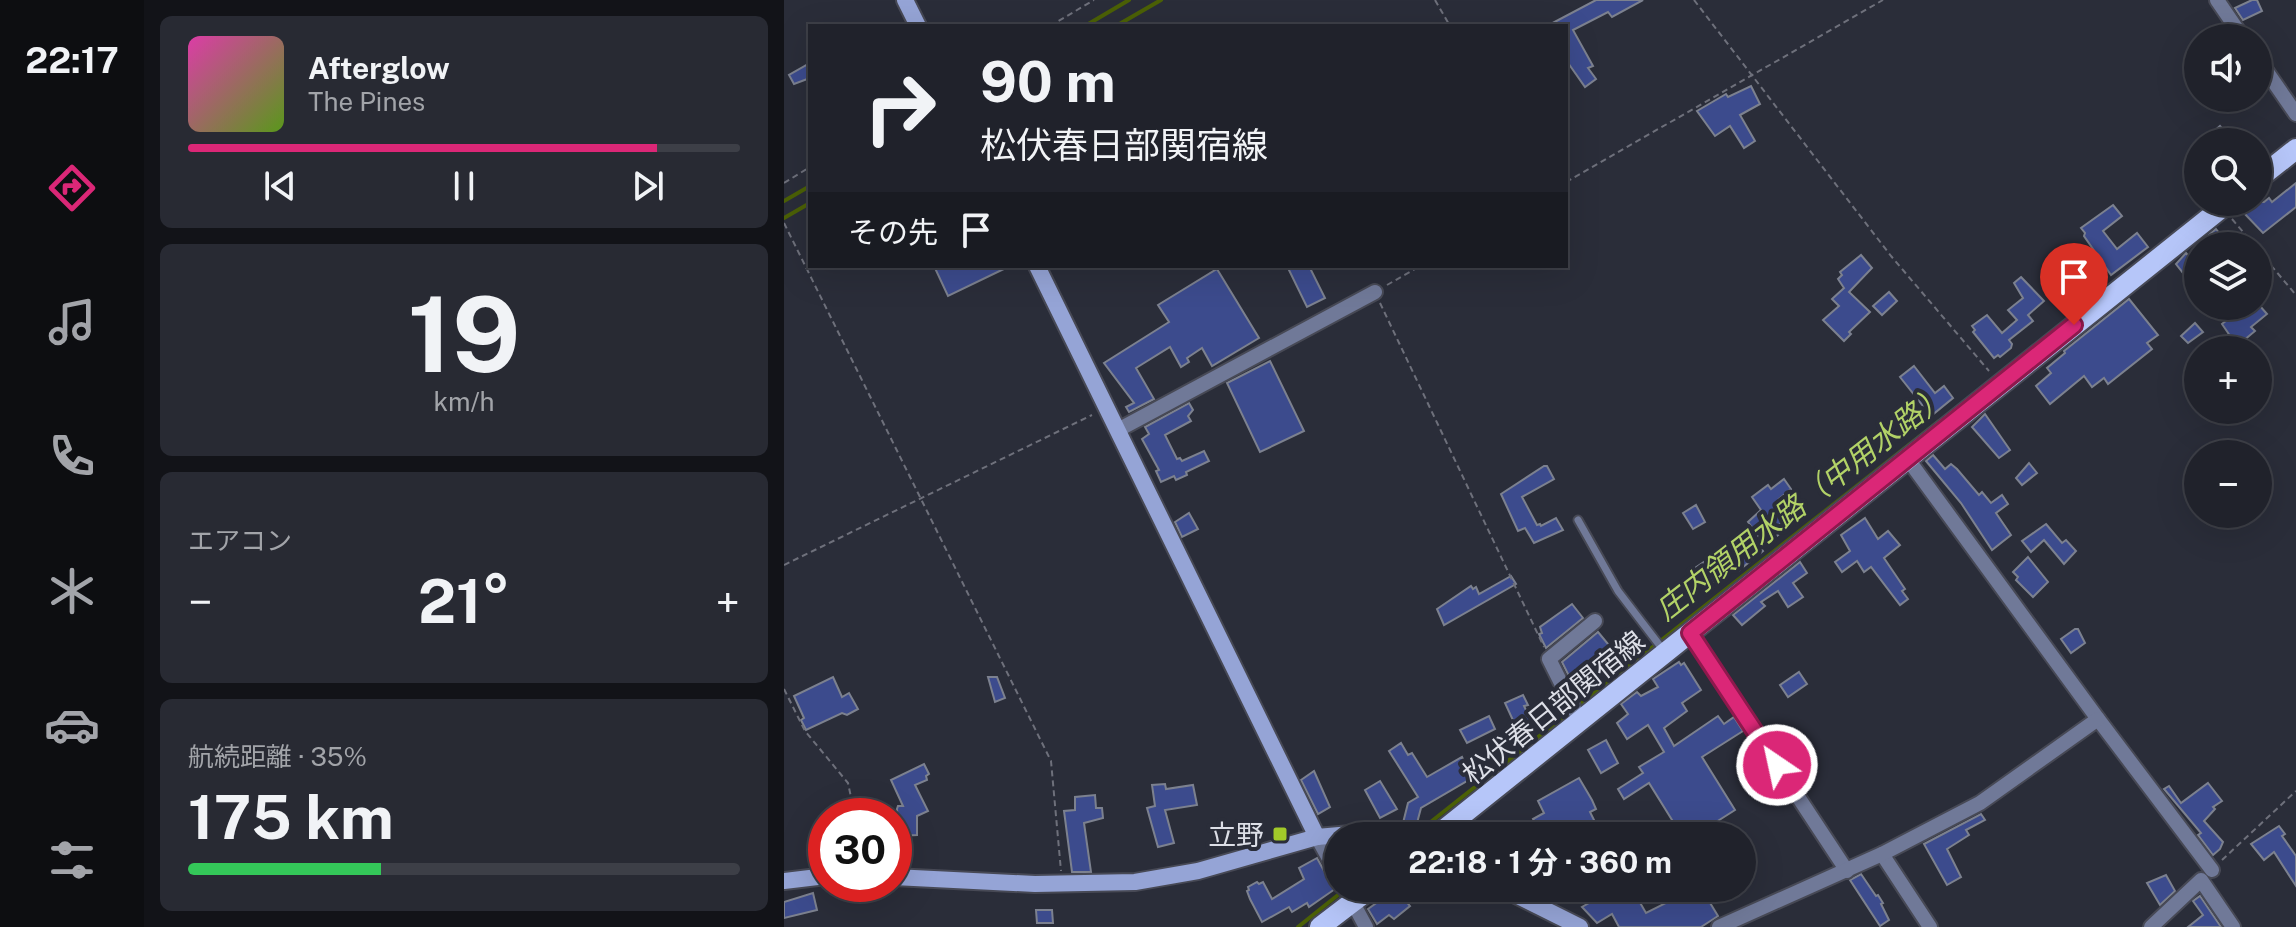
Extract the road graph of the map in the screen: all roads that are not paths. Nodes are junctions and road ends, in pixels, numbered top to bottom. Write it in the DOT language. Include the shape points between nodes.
graph roads {
  1 [pos="905,0"];
  2 [pos="2217,0"];
  3 [pos="917,24"];
  4 [pos="2233,24"];
  5 [pos="2272,79"];
  6 [pos="2296,114"];
  7 [pos="2296,149"];
  8 [pos="2272,168"];
  9 [pos="2211,216"];
  10 [pos="1038,268"];
  11 [pos="1375,292"];
  12 [pos="1118,430"];
  13 [pos="1907,458"];
  14 [pos="1578,520"];
  15 [pos="1595,621"];
  16 [pos="1690,633"];
  17 [pos="1666,653"];
  18 [pos="2098,719"];
  19 [pos="1580,721"];
  20 [pos="1454,822"];
  21 [pos="1324,836"];
  22 [pos="1317,837"];
  23 [pos="1324,850"];
  24 [pos="1882,854"];
  25 [pos="2212,870"];
  26 [pos="1847,871"];
  27 [pos="808,878"];
  28 [pos="912,878"];
  29 [pos="784,881"];
  30 [pos="1343,902"];
  31 [pos="1353,902"];
  32 [pos="1530,902"];
  33 [pos="1320,927"];
  34 [pos="1366,927"];
  35 [pos="1580,927"];
  36 [pos="1719,927"];
  37 [pos="1930,927"];
  38 [pos="2151,927"];
  39 [pos="2233,927"];
  1 -- 3 [label="street"];
  2 -- 4 [label="street"];
  5 -- 6 [label="street"];
  7 -- 8 [label="main road"];
  9 -- 13 [label="main road, 松伏春日部関宿線"];
  10 -- 12 [label="street"];
  11 -- 12 [label="street"];
  12 -- 22 [label="street"];
  13 -- 16 [label="main road, 松伏春日部関宿線"];
  13 -- 18 [label="street"];
  14 -- 17 [label="lane" via="1618,591"];
  15 -- 19 [label="street" via="1549,659"];
  16 -- 17 [label="main road, 松伏春日部関宿線"];
  16 -- 26 [label="street"];
  17 -- 19 [label="main road, 松伏春日部関宿線"];
  18 -- 24 [label="street" via="1980,803"];
  18 -- 25 [label="street"];
  19 -- 20 [label="main road, 松伏春日部関宿線"];
  21 -- 22 [label="street"];
  22 -- 23 [label="street"];
  22 -- 28 [label="street" via="1169,877 1100,885"];
  24 -- 26 [label="street"];
  24 -- 37 [label="street"];
  26 -- 36 [label="street"];
  27 -- 29 [label="street"];
  30 -- 33 [label="main road"];
  31 -- 34 [label="street"];
  32 -- 35 [label="street"];
  38 -- 39 [label="street" via="2201,880"];
}
